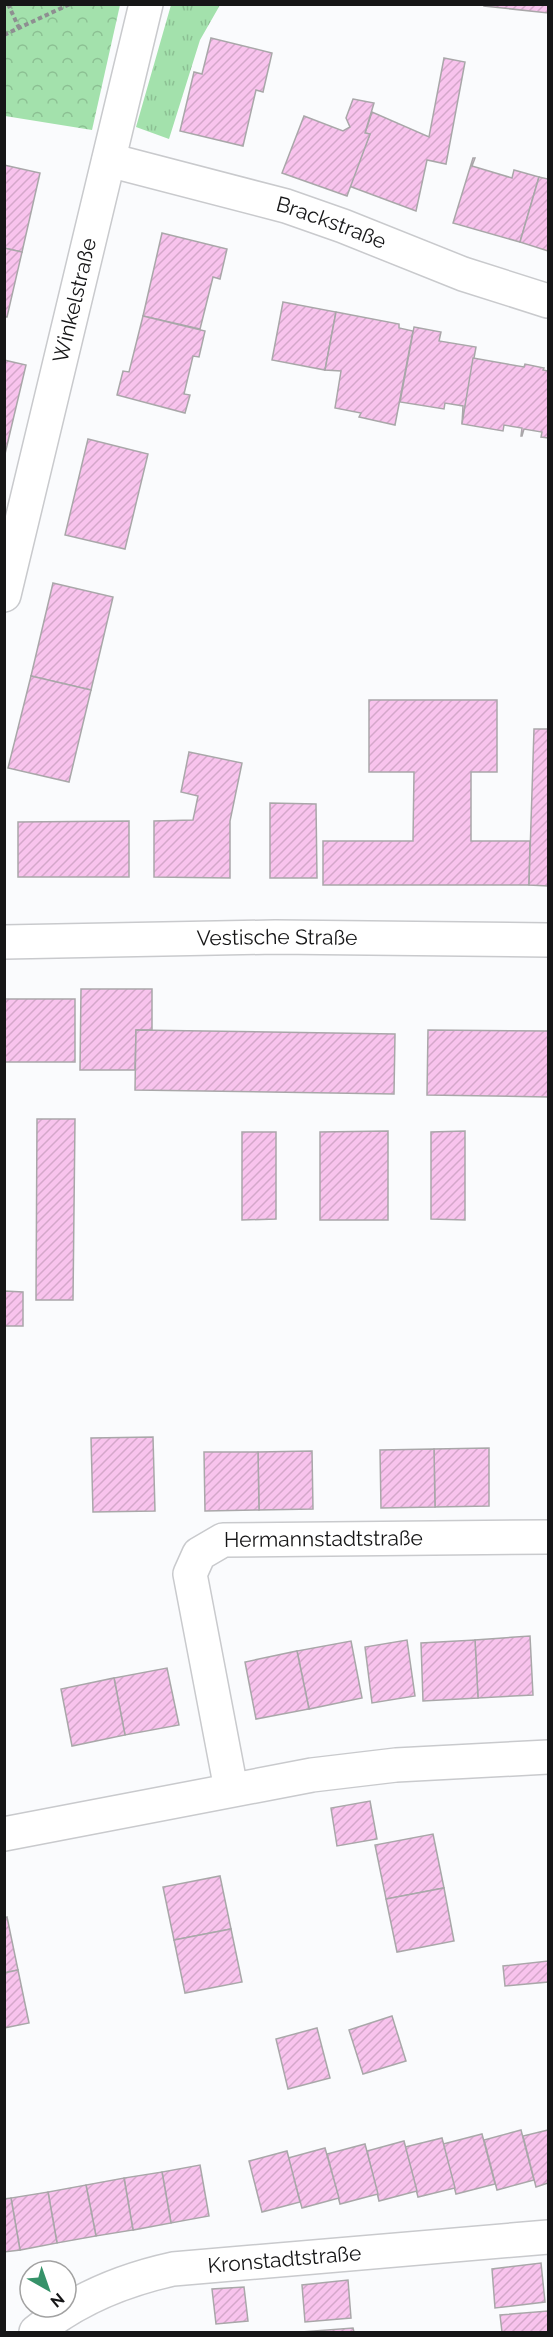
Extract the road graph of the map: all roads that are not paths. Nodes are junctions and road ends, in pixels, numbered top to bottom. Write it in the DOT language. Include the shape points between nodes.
graph roads {
  1 [pos="146,4"];
  2 [pos="109,160"];
  3 [pos="549,301"];
  4 [pos="4,595"];
  5 [pos="549,940"];
  6 [pos="4,942"];
  7 [pos="549,1537"];
  8 [pos="549,1756"];
  9 [pos="231,1789"];
  10 [pos="4,1834"];
  11 [pos="549,2237"];
  12 [pos="36,2332"];
  1 -- 2 [label="street, Winkelstraße"];
  2 -- 3 [label="street, Brackstraße" via="286,206 463,274"];
  2 -- 4 [label="street, Winkelstraße"];
  5 -- 6 [label="street, Vestische Straße" via="275,937"];
  7 -- 9 [label="street, Hermannstadtstraße" via="223,1540 199,1554 189,1574"];
  8 -- 9 [label="street" via="396,1765"];
  9 -- 10 [label="street"];
  11 -- 12 [label="street, Kronstadtstraße" via="173,2269 105,2290 66,2309"];
}
